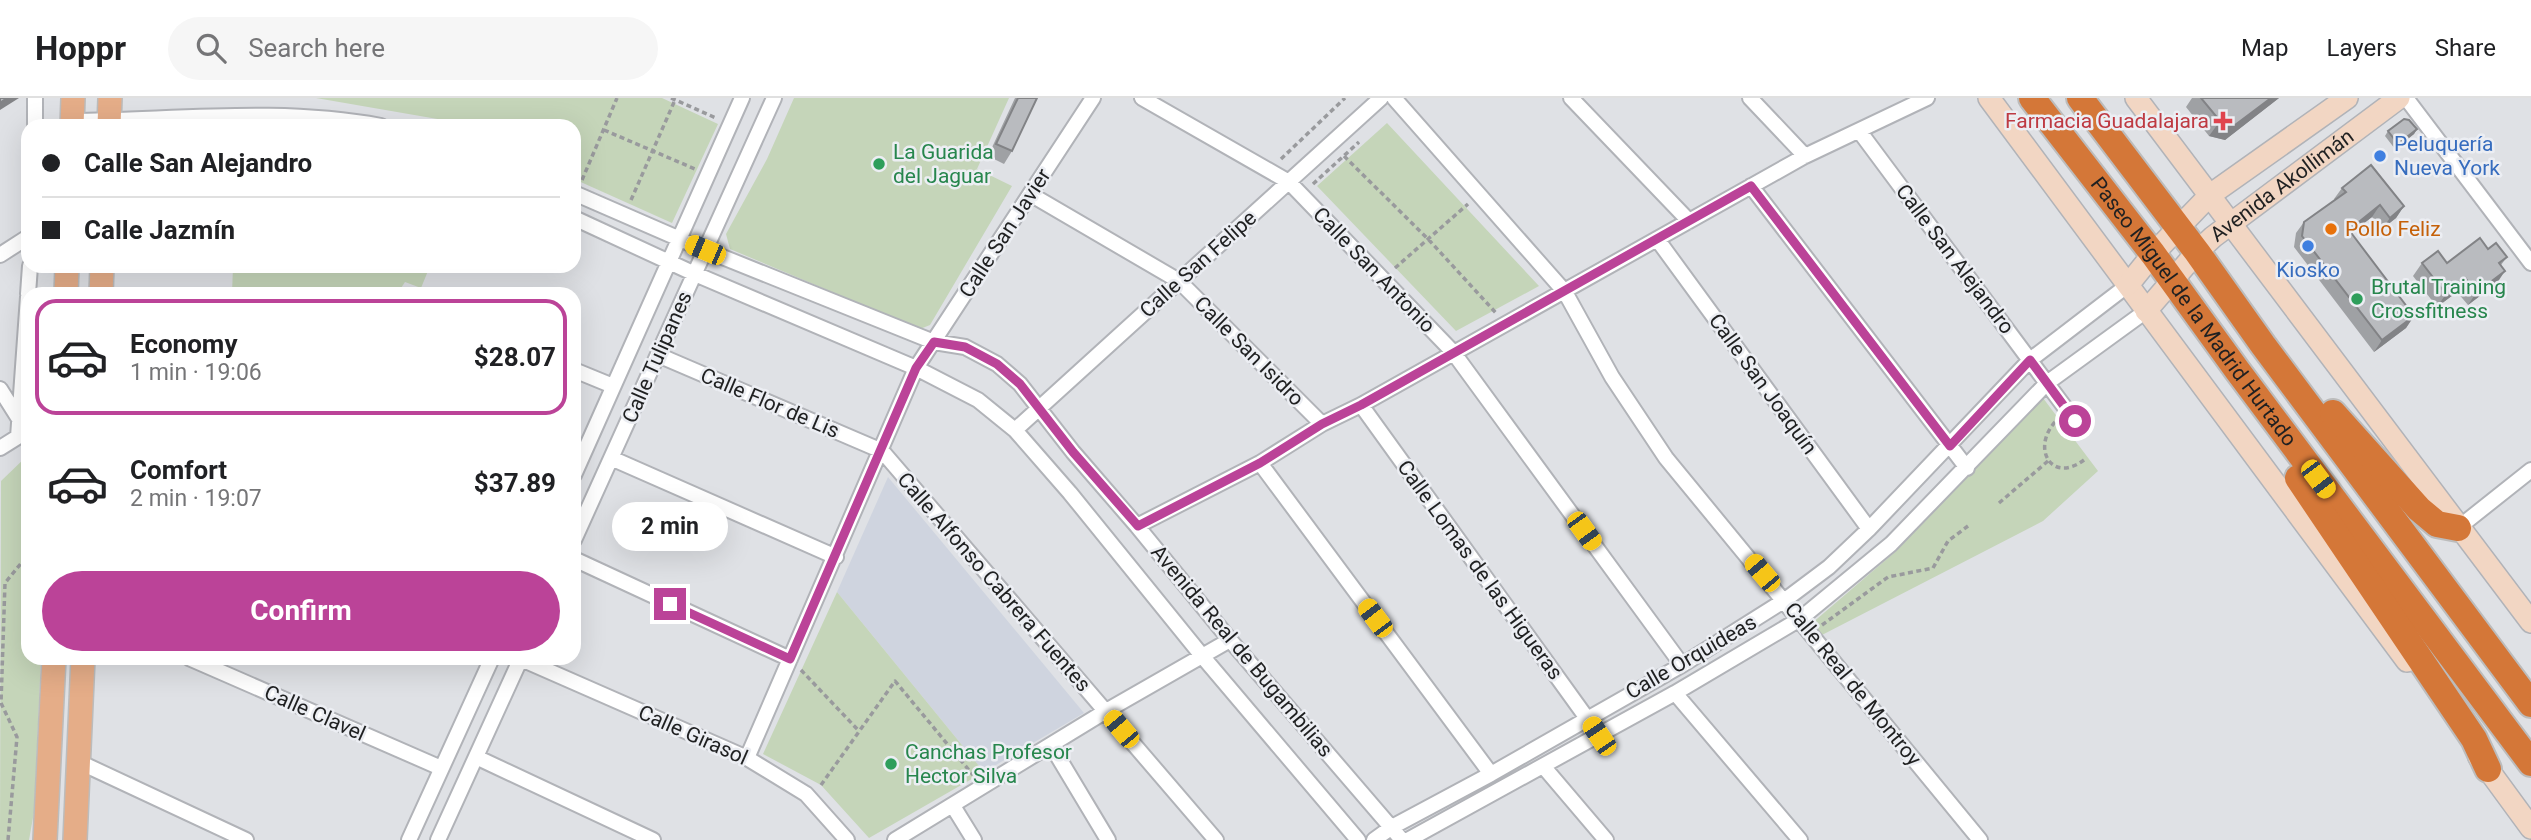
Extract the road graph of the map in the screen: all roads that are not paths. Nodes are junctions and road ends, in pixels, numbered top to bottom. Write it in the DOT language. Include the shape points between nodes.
graph roads {
  1 [pos="35,98"];
  2 [pos="742,98"];
  3 [pos="774,98"];
  4 [pos="1093,98"];
  5 [pos="1142,98"];
  6 [pos="1381,98"];
  7 [pos="1394,98"];
  8 [pos="1571,98"];
  9 [pos="1750,98"];
  10 [pos="1927,98"];
  11 [pos="1989,98"];
  12 [pos="2032,98"];
  13 [pos="2080,98"];
  14 [pos="2136,98"];
  15 [pos="2347,98"];
  16 [pos="2399,98"];
  17 [pos="2406,98"];
  18 [pos="73,115"];
  19 [pos="109,115"];
  20 [pos="35,119"];
  21 [pos="342,119"];
  22 [pos="1860,131"];
  23 [pos="1805,156"];
  24 [pos="1289,182"];
  25 [pos="1751,186"];
  26 [pos="581,191"];
  27 [pos="1030,194"];
  28 [pos="2210,195"];
  29 [pos="581,221"];
  30 [pos="1689,221"];
  31 [pos="2232,224"];
  32 [pos="2177,228"];
  33 [pos="679,239"];
  34 [pos="1657,239"];
  35 [pos="21,242"];
  36 [pos="705,250"];
  37 [pos="2196,252"];
  38 [pos="2153,254"];
  39 [pos="0,255"];
  40 [pos="668,262"];
  41 [pos="2531,263"];
  42 [pos="695,274"];
  43 [pos="1179,281"];
  44 [pos="2173,281"];
  45 [pos="2128,285"];
  46 [pos="1566,292"];
  47 [pos="2146,311"];
  48 [pos="934,342"];
  49 [pos="2263,345"];
  50 [pos="1453,352"];
  51 [pos="658,355"];
  52 [pos="2030,360"];
  53 [pos="916,368"];
  54 [pos="2236,370"];
  55 [pos="581,373"];
  56 [pos="2047,383"];
  57 [pos="613,386"];
  58 [pos="0,389"];
  59 [pos="1361,405"];
  60 [pos="1038,408"];
  61 [pos="2075,421"];
  62 [pos="1322,424"];
  63 [pos="21,427"];
  64 [pos="1015,429"];
  65 [pos="21,430"];
  66 [pos="1950,446"];
  67 [pos="0,449"];
  68 [pos="882,452"];
  69 [pos="611,458"];
  70 [pos="581,459"];
  71 [pos="1260,463"];
  72 [pos="1967,468"];
  73 [pos="2531,470"];
  74 [pos="581,524"];
  75 [pos="1138,526"];
  76 [pos="2458,528"];
  77 [pos="1869,529"];
  78 [pos="836,557"];
  79 [pos="581,562"];
  80 [pos="1785,600"];
  81 [pos="1800,619"];
  82 [pos="2531,622"];
  83 [pos="1230,640"];
  84 [pos="1203,657"];
  85 [pos="790,659"];
  86 [pos="54,665"];
  87 [pos="83,665"];
  88 [pos="205,665"];
  89 [pos="489,665"];
  90 [pos="517,665"];
  91 [pos="536,665"];
  92 [pos="1682,665"];
  93 [pos="1675,693"];
  94 [pos="2531,704"];
  95 [pos="1106,711"];
  96 [pos="1587,717"];
  97 [pos="1599,736"];
  98 [pos="1051,745"];
  99 [pos="476,757"];
  100 [pos="747,758"];
  101 [pos="79,762"];
  102 [pos="2531,763"];
  103 [pos="1544,766"];
  104 [pos="442,768"];
  105 [pos="2488,769"];
  106 [pos="1491,774"];
  107 [pos="953,806"];
  108 [pos="1392,827"];
  109 [pos="2531,828"];
  110 [pos="45,840"];
  111 [pos="75,840"];
  112 [pos="246,840"];
  113 [pos="409,840"];
  114 [pos="438,840"];
  115 [pos="653,840"];
  116 [pos="847,840"];
  117 [pos="895,840"];
  118 [pos="974,840"];
  119 [pos="1108,840"];
  120 [pos="1216,840"];
  121 [pos="1358,840"];
  122 [pos="1374,840"];
  123 [pos="1402,840"];
  124 [pos="1408,840"];
  125 [pos="1606,840"];
  126 [pos="1800,840"];
  127 [pos="1980,840"];
  1 -- 20 [label="street"];
  2 -- 33 [label="street, Calle Tulipanes"];
  3 -- 36 [label="street, Calle Tulipanes"];
  4 -- 27 [label="street, Calle San Javier"];
  5 -- 24 [label="street, Calle San Antonio"];
  6 -- 24 [label="street, Calle San Felipe"];
  7 -- 46 [label="street, Calle Real de Montroy"];
  8 -- 30 [label="street"];
  9 -- 23 [label="street"];
  10 -- 22 [label="street"];
  11 -- 45 [label="street"];
  12 -- 38 [label="highway, Paseo Miguel de la Madrid Hurtado"];
  13 -- 32 [label="highway, Paseo Miguel de la Madrid Hurtado"];
  14 -- 28 [label="street"];
  15 -- 28 [label="street, Avenida Akollimán"];
  16 -- 31 [label="street, Avenida Akollimán"];
  17 -- 41 [label="street"];
  18 -- 19 [label="street"];
  19 -- 21 [label="street"];
  22 -- 23 [label="street"];
  22 -- 52 [label="street, Calle San Alejandro"];
  23 -- 25 [label="street"];
  24 -- 43 [label="street, Calle San Felipe"];
  24 -- 50 [label="street, Calle San Antonio"];
  25 -- 30 [label="street"];
  25 -- 66 [label="street"];
  26 -- 33 [label="street, Avenida Real de Bugambilias"];
  27 -- 43 [label="street, Calle San Isidro"];
  27 -- 48 [label="street, Calle San Javier"];
  28 -- 31 [label="street"];
  28 -- 32 [label="street, Avenida Akollimán"];
  29 -- 40 [label="street, Avenida Real de Bugambilias"];
  30 -- 34 [label="street"];
  31 -- 37 [label="street, Avenida Akollimán"];
  31 -- 76 [label="street"];
  32 -- 37 [label="highway, Paseo Miguel de la Madrid Hurtado"];
  32 -- 38 [label="street, Avenida Akollimán"];
  33 -- 36 [label="street, Avenida Real de Bugambilias"];
  33 -- 40 [label="street, Calle Tulipanes"];
  34 -- 46 [label="street"];
  34 -- 77 [label="street, Calle San Joaquín"];
  35 -- 39 [label="street"];
  36 -- 42 [label="street, Calle Tulipanes"];
  36 -- 48 [label="street, Avenida Real de Bugambilias"];
  37 -- 44 [label="street, Avenida Akollimán"];
  37 -- 49 [label="highway, Paseo Miguel de la Madrid Hurtado"];
  38 -- 44 [label="highway, Paseo Miguel de la Madrid Hurtado"];
  38 -- 45 [label="street, Avenida Akollimán"];
  40 -- 42 [label="street, Avenida Real de Bugambilias"];
  40 -- 57 [label="street, Calle Tulipanes"];
  42 -- 51 [label="street, Calle Tulipanes"];
  42 -- 53 [label="street, Avenida Real de Bugambilias"];
  43 -- 60 [label="street, Calle San Felipe"];
  43 -- 62 [label="street, Calle San Isidro"];
  44 -- 47 [label="street, Avenida Akollimán"];
  44 -- 54 [label="highway, Paseo Miguel de la Madrid Hurtado"];
  45 -- 47 [label="street"];
  45 -- 52 [label="street, Calle Orquideas"];
  46 -- 50 [label="street"];
  46 -- 80 [label="street, Calle Real de Montroy" via="1612,377 1666,458"];
  47 -- 56 [label="street, Calle Orquideas"];
  47 -- 105 [label="street"];
  48 -- 53 [label="street, Calle San Javier"];
  48 -- 60 [label="street, Avenida Real de Bugambilias" via="965,347 997,364"];
  49 -- 76 [label="highway" via="2293,367 2419,509 2437,524"];
  49 -- 94 [label="highway, Paseo Miguel de la Madrid Hurtado"];
  50 -- 59 [label="street"];
  50 -- 92 [label="street, Calle San Antonio"];
  51 -- 68 [label="street, Calle Flor de Lis"];
  51 -- 69 [label="street, Calle Tulipanes"];
  52 -- 56 [label="street, Calle San Alejandro"];
  52 -- 66 [label="street, Calle Orquideas"];
  53 -- 64 [label="street, Avenida Real de Bugambilias" via="978,400"];
  53 -- 68 [label="street, Calle San Javier"];
  54 -- 102 [label="highway, Paseo Miguel de la Madrid Hurtado"];
  54 -- 105 [label="highway" via="2276,444 2473,739"];
  55 -- 57 [label="street"];
  56 -- 61 [label="street, Calle San Alejandro"];
  56 -- 72 [label="street, Calle Orquideas"];
  57 -- 70 [label="street, Calle Tulipanes"];
  58 -- 63 [label="street"];
  59 -- 62 [label="street"];
  59 -- 96 [label="street, Calle Lomas de las Higueras"];
  60 -- 64 [label="street, Calle San Felipe"];
  60 -- 75 [label="street, Avenida Real de Bugambilias"];
  62 -- 71 [label="street"];
  64 -- 84 [label="street, Avenida Real de Bugambilias"];
  65 -- 67 [label="street"];
  66 -- 72 [label="street"];
  66 -- 77 [label="street, Calle Orquideas"];
  68 -- 78 [label="street, Calle San Javier"];
  68 -- 95 [label="street, Calle Alfonso Cabrera Fuentes"];
  69 -- 74 [label="street, Calle Tulipanes"];
  69 -- 78 [label="street"];
  71 -- 75 [label="street"];
  71 -- 106 [label="street"];
  72 -- 81 [label="street, Calle Orquideas" via="1891,544"];
  73 -- 76 [label="street"];
  75 -- 83 [label="street, Avenida Real de Bugambilias"];
  76 -- 82 [label="street"];
  77 -- 80 [label="street, Calle Orquideas"];
  78 -- 85 [label="street, Calle San Javier"];
  79 -- 85 [label="street"];
  80 -- 81 [label="street, Calle Real de Montroy"];
  80 -- 92 [label="street, Calle Orquideas"];
  81 -- 93 [label="street, Calle Orquideas"];
  81 -- 127 [label="street, Calle Real de Montroy"];
  83 -- 84 [label="street"];
  83 -- 108 [label="street, Avenida Real de Bugambilias"];
  84 -- 95 [label="street"];
  84 -- 121 [label="street, Avenida Real de Bugambilias"];
  85 -- 100 [label="street, Calle San Javier"];
  86 -- 110 [label="main road"];
  87 -- 101 [label="main road"];
  88 -- 104 [label="street, Calle Clavel"];
  89 -- 104 [label="street"];
  90 -- 99 [label="street"];
  91 -- 100 [label="street, Calle Girasol"];
  92 -- 96 [label="street, Calle Orquideas"];
  93 -- 97 [label="street, Calle Orquideas"];
  93 -- 126 [label="street"];
  95 -- 98 [label="street"];
  95 -- 120 [label="street, Calle Alfonso Cabrera Fuentes"];
  96 -- 97 [label="street, Calle Lomas de las Higueras"];
  96 -- 106 [label="street, Calle Orquideas"];
  97 -- 103 [label="street, Calle Orquideas"];
  98 -- 107 [label="street"];
  98 -- 119 [label="street"];
  99 -- 114 [label="street"];
  99 -- 115 [label="street"];
  100 -- 116 [label="street, Calle Girasol" via="806,794"];
  101 -- 111 [label="main road"];
  101 -- 112 [label="street"];
  103 -- 124 [label="street, Calle Orquideas"];
  103 -- 125 [label="street"];
  104 -- 113 [label="street"];
  105 -- 109 [label="street"];
  106 -- 108 [label="street, Calle Orquideas"];
  107 -- 117 [label="street"];
  107 -- 118 [label="street"];
  108 -- 122 [label="street, Calle Orquideas"];
  108 -- 123 [label="street, Avenida Real de Bugambilias"];
}
